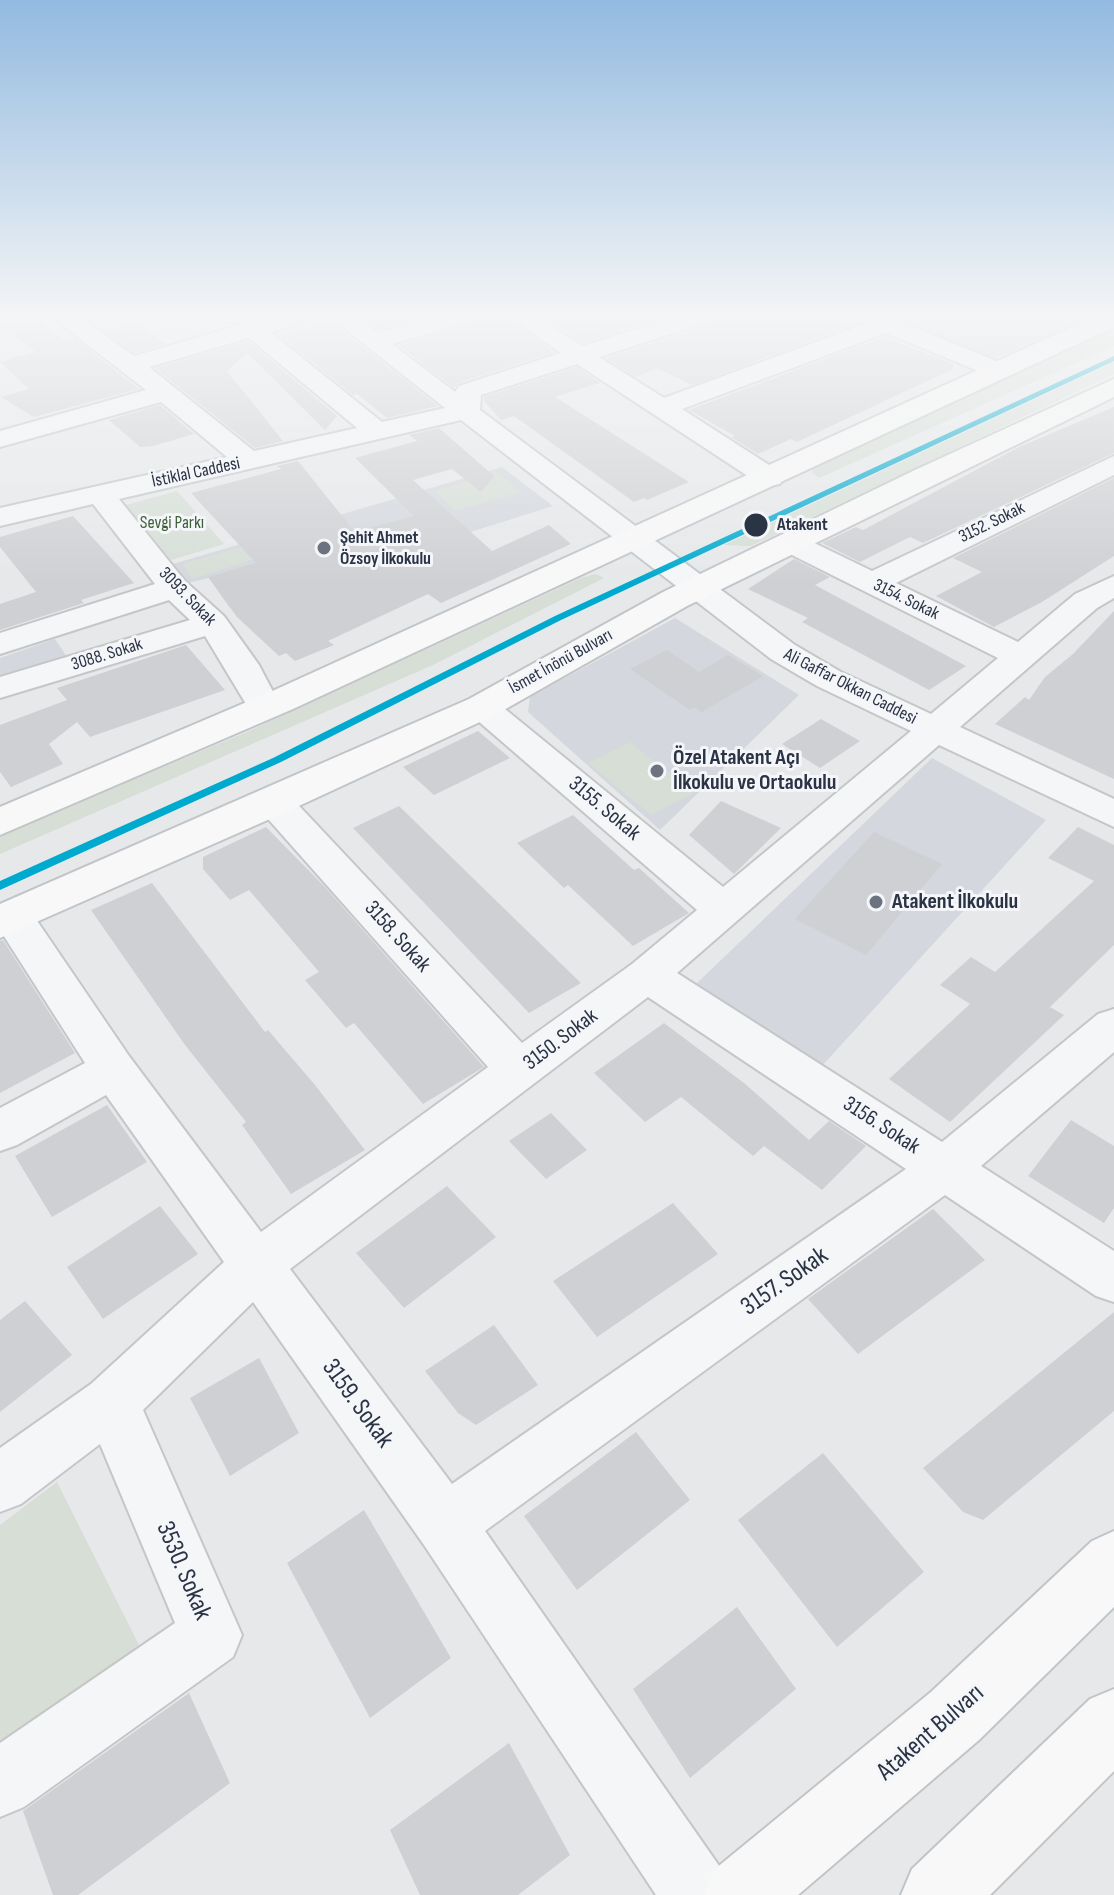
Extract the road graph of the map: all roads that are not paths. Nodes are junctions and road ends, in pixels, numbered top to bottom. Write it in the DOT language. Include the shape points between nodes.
graph roads {
  1 [pos="117,406"];
  2 [pos="182,406"];
  3 [pos="347,406"];
  4 [pos="461,406"];
  5 [pos="467,406"];
  6 [pos="655,406"];
  7 [pos="665,406"];
  8 [pos="917,406"];
  9 [pos="1078,406"];
  10 [pos="659,409"];
  11 [pos="467,411"];
  12 [pos="379,433"];
  13 [pos="0,439"];
  14 [pos="250,462"];
  15 [pos="1114,464"];
  16 [pos="770,478"];
  17 [pos="100,494"];
  18 [pos="4,510"];
  19 [pos="631,539"];
  20 [pos="791,543"];
  21 [pos="871,583"];
  22 [pos="1114,585"];
  23 [pos="174,588"];
  24 [pos="699,588"];
  25 [pos="213,623"];
  26 [pos="0,644"];
  27 [pos="1022,657"];
  28 [pos="0,688"];
  29 [pos="264,707"];
  30 [pos="482,707"];
  31 [pos="936,731"];
  32 [pos="274,802"];
  33 [pos="1114,814"];
  34 [pos="0,822"];
  35 [pos="725,911"];
  36 [pos="6,919"];
  37 [pos="647,975"];
  38 [pos="1114,1026"];
  39 [pos="113,1069"];
  40 [pos="520,1072"];
  41 [pos="0,1131"];
  42 [pos="945,1168"];
  43 [pos="256,1265"];
  44 [pos="1114,1279"];
  45 [pos="111,1403"];
  46 [pos="0,1483"];
  47 [pos="445,1524"];
  48 [pos="1114,1563"];
  49 [pos="1114,1723"];
  50 [pos="0,1783"];
  51 [pos="697,1895"];
  52 [pos="741,1895"];
  53 [pos="938,1895"];
  1 -- 13 [label="street"];
  2 -- 14 [label="street"];
  3 -- 12 [label="street"];
  4 -- 11 [label="street, Ali Gaffar Okkan Caddesi"];
  5 -- 11 [label="street"];
  6 -- 10 [label="street"];
  7 -- 10 [label="street"];
  8 -- 16 [label="main road"];
  9 -- 20 [label="main road, İsmet İnönü Bulvarı"];
  10 -- 16 [label="street"];
  11 -- 12 [label="street, İstiklal Caddesi"];
  11 -- 19 [label="street, Ali Gaffar Okkan Caddesi"];
  12 -- 14 [label="street, İstiklal Caddesi"];
  14 -- 17 [label="street, İstiklal Caddesi"];
  15 -- 21 [label="street, 3152. Sokak"];
  16 -- 19 [label="main road"];
  17 -- 18 [label="street, İstiklal Caddesi"];
  17 -- 23 [label="street, 3093. Sokak"];
  19 -- 24 [label="street, Ali Gaffar Okkan Caddesi"];
  19 -- 29 [label="main road"];
  20 -- 21 [label="street, 3154. Sokak"];
  20 -- 24 [label="main road, İsmet İnönü Bulvarı"];
  21 -- 27 [label="street, 3154. Sokak"];
  22 -- 27 [label="street, 3150. Sokak" via="1086,601"];
  23 -- 25 [label="street, 3093. Sokak"];
  23 -- 26 [label="street, 3088. Sokak"];
  24 -- 30 [label="main road, İsmet İnönü Bulvarı"];
  24 -- 31 [label="street, Ali Gaffar Okkan Caddesi" via="783,652"];
  25 -- 28 [label="street, 3088. Sokak"];
  25 -- 29 [label="street, 3093. Sokak"];
  27 -- 31 [label="street, 3150. Sokak"];
  29 -- 34 [label="main road"];
  30 -- 32 [label="main road, İsmet İnönü Bulvarı"];
  30 -- 35 [label="street, 3155. Sokak"];
  31 -- 33 [label="street, Ali Gaffar Okkan Caddesi"];
  31 -- 35 [label="street, 3150. Sokak"];
  32 -- 36 [label="main road, İsmet İnönü Bulvarı"];
  32 -- 40 [label="street, 3158. Sokak"];
  35 -- 37 [label="street, 3150. Sokak"];
  36 -- 39 [label="street, 3159. Sokak"];
  37 -- 40 [label="street, 3150. Sokak"];
  37 -- 42 [label="street, 3156. Sokak"];
  38 -- 42 [label="street, 3157. Sokak"];
  39 -- 41 [label="street"];
  39 -- 43 [label="street, 3159. Sokak"];
  40 -- 43 [label="street, 3150. Sokak"];
  42 -- 44 [label="street, 3156. Sokak"];
  42 -- 47 [label="street, 3157. Sokak"];
  43 -- 45 [label="street, 3150. Sokak"];
  43 -- 47 [label="street, 3159. Sokak"];
  45 -- 46 [label="street, 3150. Sokak"];
  45 -- 50 [label="street, 3530. Sokak" via="211,1635"];
  47 -- 51 [label="street, 3159. Sokak"];
  48 -- 52 [label="main road, Atakent Bulvarı" via="955,1716"];
  49 -- 53 [label="main road"];
}
